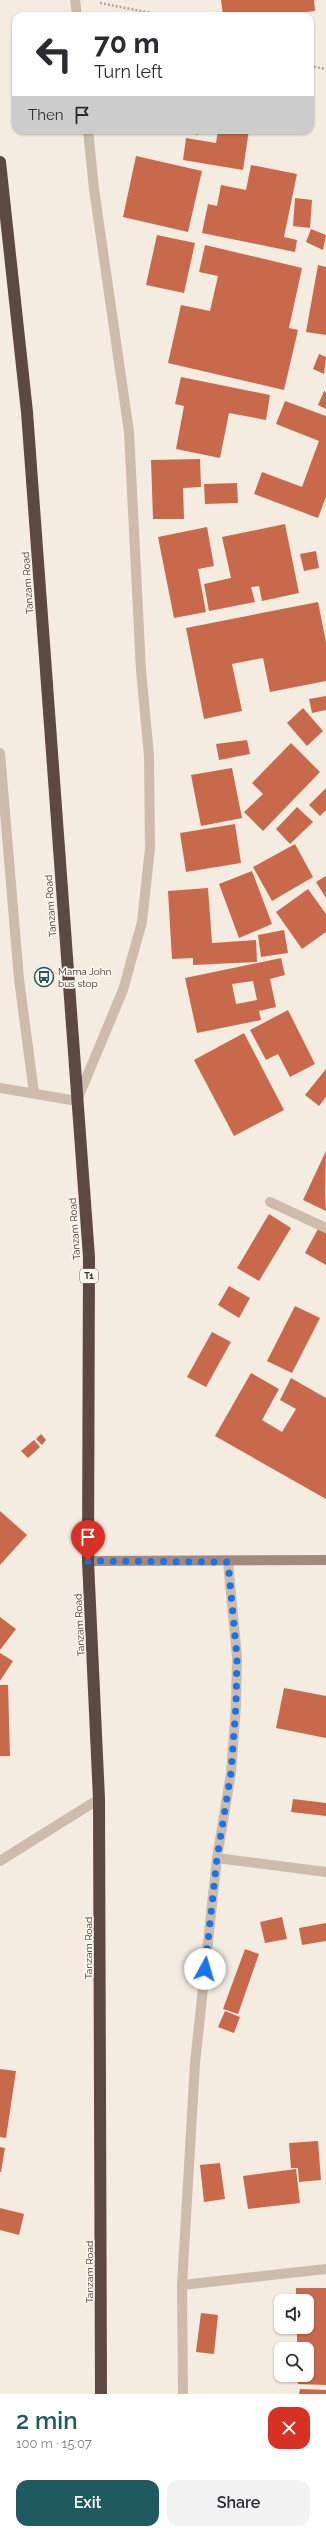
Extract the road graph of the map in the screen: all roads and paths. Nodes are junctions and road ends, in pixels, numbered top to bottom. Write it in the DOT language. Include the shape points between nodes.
graph roads {
  1 [pos="75,0"];
  2 [pos="98,2"];
  3 [pos="76,12"];
  4 [pos="147,12"];
  5 [pos="314,67"];
  6 [pos="326,69"];
  7 [pos="88,134"];
  8 [pos="0,162"];
  9 [pos="0,753"];
  10 [pos="0,1088"];
  11 [pos="34,1093"];
  12 [pos="77,1101"];
  13 [pos="270,1202"];
  14 [pos="326,1228"];
  15 [pos="326,1560"];
  16 [pos="88,1561"];
  17 [pos="228,1562"];
  18 [pos="99,1799"];
  19 [pos="217,1858"];
  20 [pos="0,1861"];
  21 [pos="326,1872"];
  22 [pos="326,2269"];
  23 [pos="182,2285"];
  24 [pos="101,2394"];
  25 [pos="183,2394"];
  1 -- 3 [label="street"];
  2 -- 4 [label="path"];
  5 -- 6 [label="path"];
  7 -- 12 [label="street" via="128,432 141,670 149,756 150,848 142,922 125,983"];
  8 -- 12 [label="highway, Tanzam Road / T1" via="27,412"];
  9 -- 11 [label="street" via="19,978"];
  10 -- 11 [label="street"];
  11 -- 12 [label="street"];
  12 -- 16 [label="highway, Tanzam Road / T1" via="89,1257"];
  13 -- 14 [label="street"];
  15 -- 17 [label="main road"];
  16 -- 17 [label="main road"];
  16 -- 18 [label="highway, Tanzam Road / T1"];
  17 -- 19 [label="street" via="237,1657 236,1705 231,1773"];
  18 -- 20 [label="street"];
  18 -- 24 [label="highway, Tanzam Road / T1"];
  19 -- 21 [label="street"];
  19 -- 23 [label="street" via="195,2064"];
  22 -- 23 [label="street"];
  23 -- 25 [label="street"];
}
